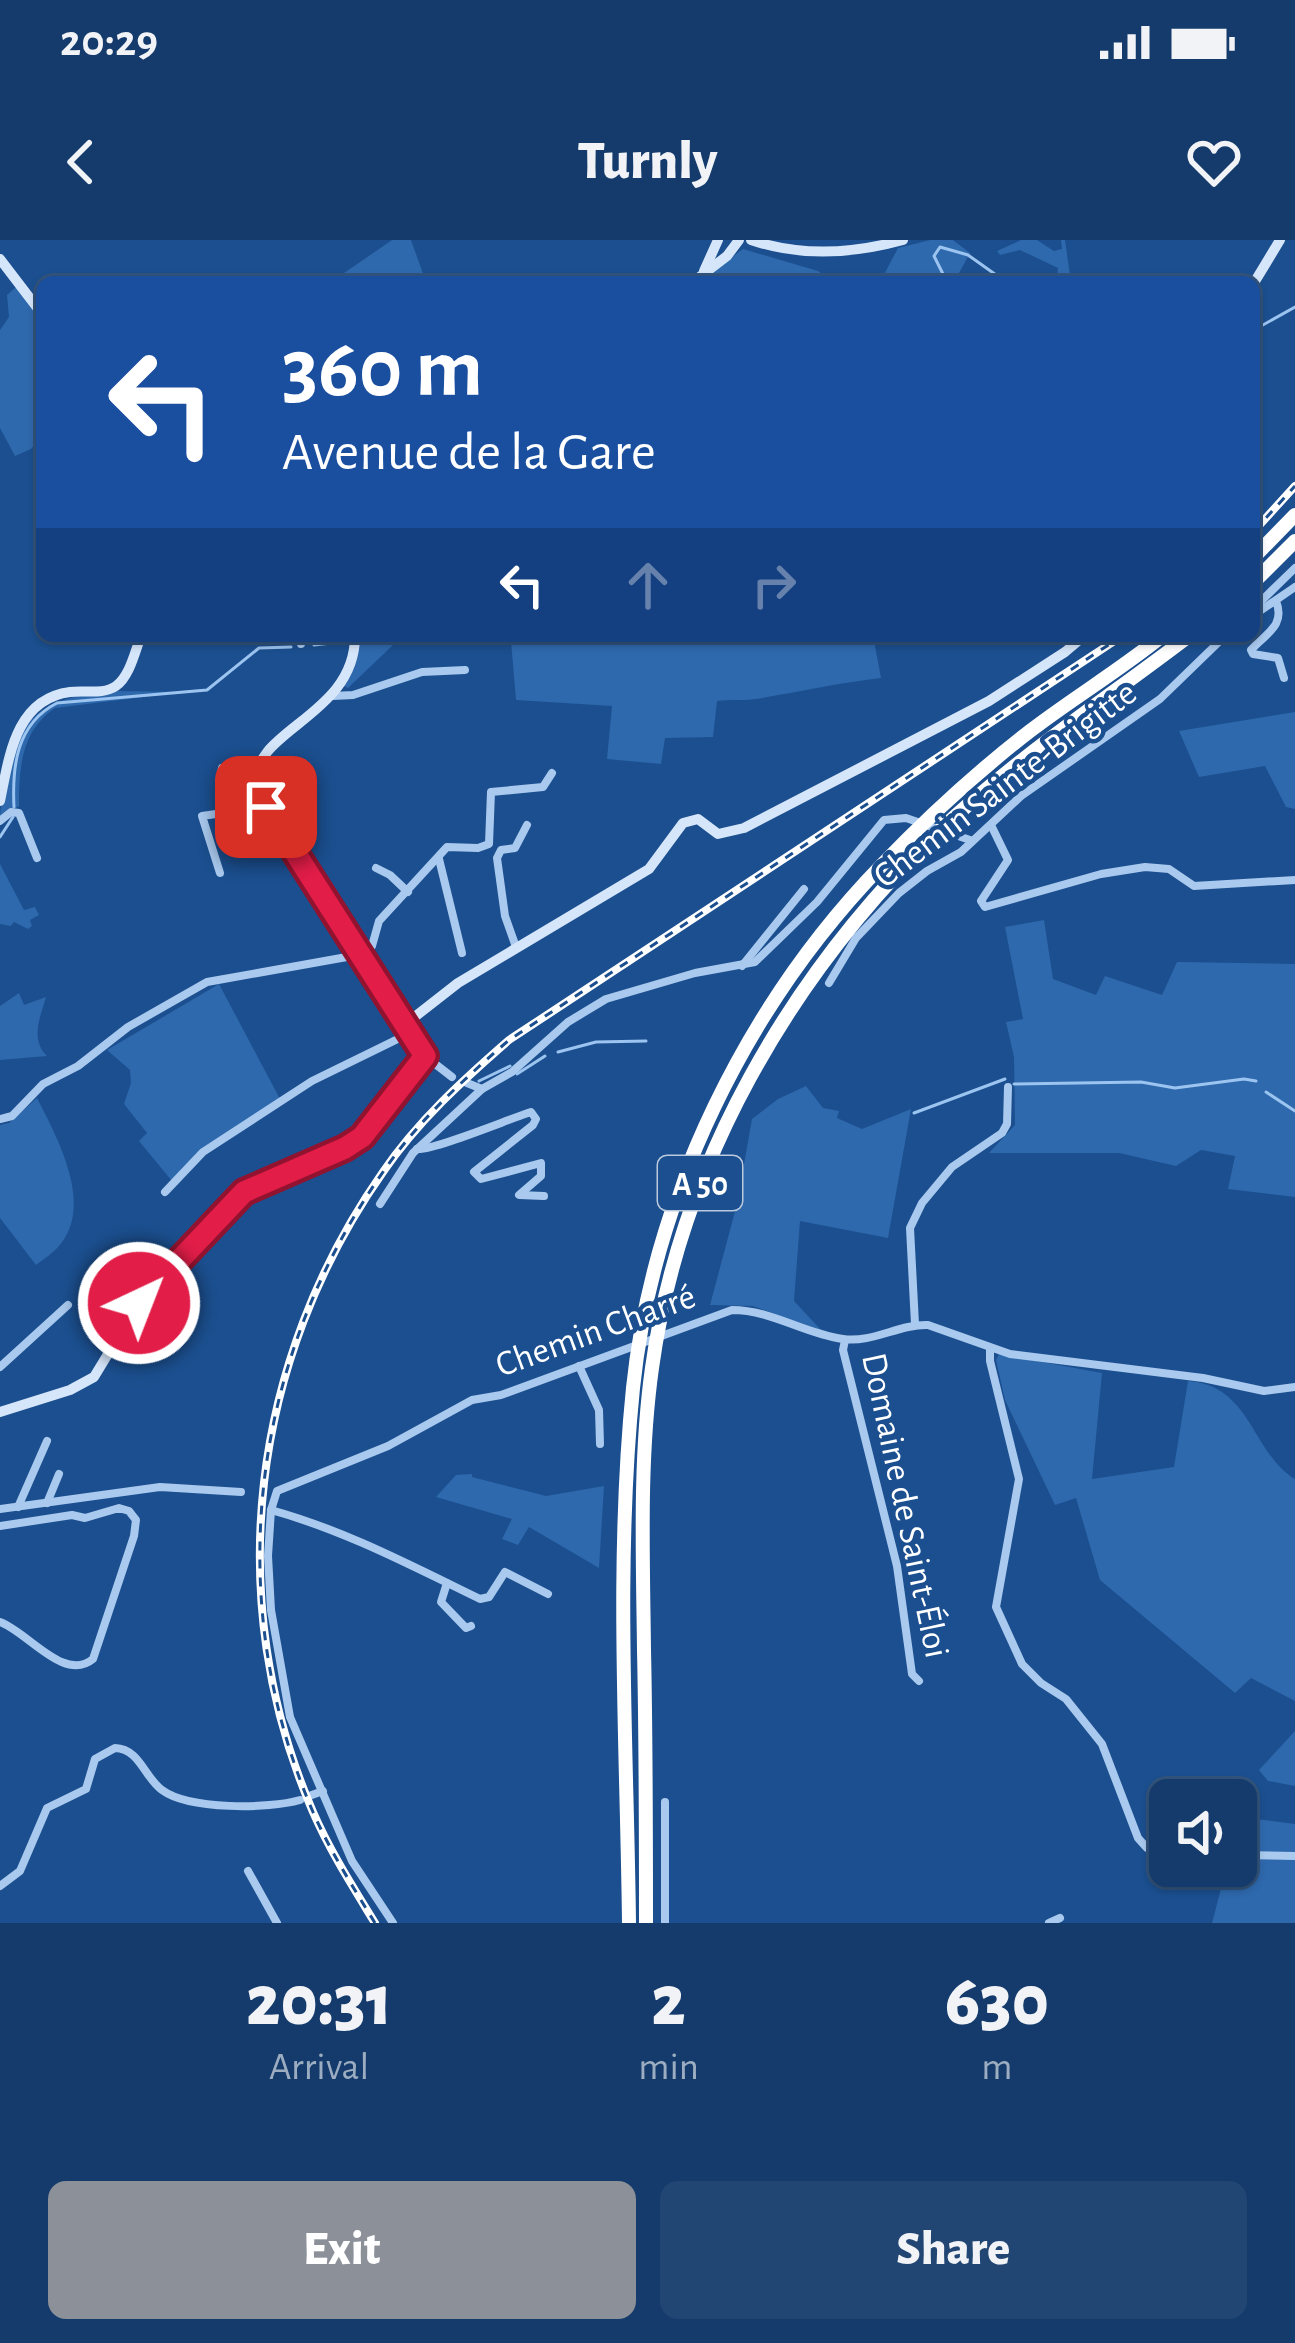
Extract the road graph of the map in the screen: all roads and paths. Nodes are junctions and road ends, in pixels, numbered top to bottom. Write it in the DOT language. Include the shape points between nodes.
graph roads {
  1 [pos="718,240"];
  2 [pos="739,240"];
  3 [pos="751,240"];
  4 [pos="903,240"];
  5 [pos="1280,240"];
  6 [pos="862,245"];
  7 [pos="718,258"];
  8 [pos="0,259"];
  9 [pos="700,276"];
  10 [pos="1258,276"];
  11 [pos="36,306"];
  12 [pos="1295,515"];
  13 [pos="1295,541"];
  14 [pos="1260,551"];
  15 [pos="1295,568"];
  16 [pos="1260,575"];
  17 [pos="1294,589"];
  18 [pos="1276,602"];
  19 [pos="1260,606"];
  20 [pos="1260,609"];
  21 [pos="1260,641"];
  22 [pos="139,642"];
  23 [pos="355,642"];
  24 [pos="1075,642"];
  25 [pos="1154,642"];
  26 [pos="1181,642"];
  27 [pos="1219,642"];
  28 [pos="1259,642"];
  29 [pos="465,670"];
  30 [pos="1284,678"];
  31 [pos="333,696"];
  32 [pos="222,768"];
  33 [pos="552,772"];
  34 [pos="0,801"];
  35 [pos="266,807"];
  36 [pos="227,812"];
  37 [pos="0,821"];
  38 [pos="527,825"];
  39 [pos="991,825"];
  40 [pos="970,840"];
  41 [pos="38,858"];
  42 [pos="439,859"];
  43 [pos="376,868"];
  44 [pos="220,873"];
  45 [pos="1295,880"];
  46 [pos="804,889"];
  47 [pos="408,892"];
  48 [pos="516,946"];
  49 [pos="461,953"];
  50 [pos="360,957"];
  51 [pos="741,967"];
  52 [pos="829,983"];
  53 [pos="406,1030"];
  54 [pos="425,1056"];
  55 [pos="452,1077"];
  56 [pos="467,1083"];
  57 [pos="1009,1087"];
  58 [pos="482,1089"];
  59 [pos="0,1119"];
  60 [pos="417,1149"];
  61 [pos="166,1192"];
  62 [pos="544,1196"];
  63 [pos="380,1204"];
  64 [pos="68,1305"];
  65 [pos="915,1324"];
  66 [pos="845,1340"];
  67 [pos="990,1350"];
  68 [pos="579,1366"];
  69 [pos="0,1367"];
  70 [pos="1295,1387"];
  71 [pos="0,1412"];
  72 [pos="47,1441"];
  73 [pos="600,1444"];
  74 [pos="59,1474"];
  75 [pos="241,1492"];
  76 [pos="47,1503"];
  77 [pos="16,1507"];
  78 [pos="0,1509"];
  79 [pos="271,1510"];
  80 [pos="16,1523"];
  81 [pos="0,1526"];
  82 [pos="447,1583"];
  83 [pos="548,1594"];
  84 [pos="0,1622"];
  85 [pos="471,1626"];
  86 [pos="919,1681"];
  87 [pos="323,1791"];
  88 [pos="664,1802"];
  89 [pos="1149,1848"];
  90 [pos="1257,1855"];
  91 [pos="1295,1856"];
  92 [pos="248,1871"];
  93 [pos="0,1886"];
  94 [pos="1060,1918"];
  95 [pos="277,1923"];
  96 [pos="393,1923"];
  97 [pos="629,1923"];
  98 [pos="646,1923"];
  99 [pos="665,1923"];
  100 [pos="1049,1923"];
  1 -- 7 [label="street"];
  2 -- 7 [label="street"];
  3 -- 6 [label="street" via="788,250"];
  4 -- 6 [label="street"];
  5 -- 10 [label="street"];
  7 -- 9 [label="street"];
  8 -- 11 [label="street"];
  12 -- 14 [label="highway"];
  13 -- 16 [label="highway"];
  15 -- 19 [label="street"];
  17 -- 18 [label="street"];
  18 -- 20 [label="street"];
  18 -- 21 [label="street" via="1277,624"];
  22 -- 34 [label="street" via="116,686 65,693 30,712 11,746"];
  23 -- 31 [label="street" via="349,673"];
  24 -- 48 [label="street" via="989,701 744,827 682,823 649,869"];
  25 -- 97 [label="highway, A 50" via="1002,754 879,868 771,1004 700,1141 652,1284 633,1387"];
  26 -- 98 [label="highway, A 50" via="978,797 891,881 790,1009 696,1191 660,1324 646,1436"];
  27 -- 39 [label="street, Chemin Sainte-Brigitte" via="1160,699"];
  28 -- 30 [label="street" via="1251,650 1278,658"];
  29 -- 31 [label="street" via="422,672"];
  31 -- 35 [label="street" via="264,753 256,778"];
  32 -- 36 [label="street"];
  33 -- 42 [label="street" via="543,787 493,790 489,844 450,846"];
  35 -- 36 [label="street"];
  35 -- 50 [label="street"];
  36 -- 44 [label="street" via="201,818"];
  37 -- 41 [label="street" via="21,816"];
  38 -- 48 [label="street" via="497,858"];
  39 -- 40 [label="street, Chemin Sainte-Brigitte"];
  39 -- 45 [label="street" via="1008,860 981,901 985,908 1145,867 1169,869 1194,886"];
  40 -- 51 [label="street, Chemin Sainte-Brigitte" via="894,816 876,827 818,902"];
  40 -- 52 [label="street, Chemin Sainte-Brigitte" via="880,910"];
  42 -- 47 [label="street"];
  42 -- 49 [label="street"];
  43 -- 47 [label="street"];
  46 -- 51 [label="street"];
  47 -- 50 [label="street"];
  48 -- 53 [label="street" via="458,982"];
  50 -- 53 [label="street"];
  50 -- 59 [label="street" via="207,982 128,1027"];
  51 -- 58 [label="street, Chemin Sainte-Brigitte" via="606,1000"];
  53 -- 54 [label="street"];
  53 -- 61 [label="street" via="203,1153"];
  54 -- 55 [label="street"];
  54 -- 71 [label="street" via="356,1142 244,1192 139,1303 94,1377"];
  56 -- 58 [label="street"];
  57 -- 65 [label="street" via="1002,1133 952,1166 910,1228"];
  58 -- 60 [label="street, Chemin Sainte-Brigitte"];
  60 -- 62 [label="street" via="531,1112 532,1125 474,1172 481,1179 541,1163 542,1176 519,1196"];
  60 -- 63 [label="street, Chemin Sainte-Brigitte"];
  64 -- 69 [label="street"];
  65 -- 66 [label="street"];
  65 -- 67 [label="street"];
  66 -- 68 [label="street, Chemin Charré" via="740,1310"];
  66 -- 86 [label="street, Domaine de Saint-Éloi"];
  67 -- 70 [label="street" via="1264,1391"];
  67 -- 89 [label="street" via="1019,1478 996,1599 1001,1620 1022,1664 1066,1699 1102,1744"];
  68 -- 73 [label="street" via="599,1410"];
  68 -- 79 [label="street, Chemin Charré" via="472,1400 388,1446 277,1491"];
  72 -- 77 [label="street"];
  74 -- 76 [label="street"];
  75 -- 76 [label="street" via="160,1487"];
  76 -- 77 [label="street"];
  77 -- 78 [label="street"];
  77 -- 80 [label="street"];
  79 -- 82 [label="street"];
  79 -- 87 [label="street" via="271,1610 283,1691"];
  80 -- 81 [label="street"];
  80 -- 84 [label="street" via="119,1508 136,1526 88,1664 48,1655"];
  82 -- 83 [label="street" via="484,1599 505,1572"];
  82 -- 85 [label="street" via="441,1603"];
  87 -- 93 [label="street" via="272,1808 186,1799 165,1793 131,1752 116,1748 95,1760 86,1789 47,1808 20,1871"];
  87 -- 96 [label="street" via="352,1861"];
  88 -- 99 [label="street"];
  90 -- 91 [label="street"];
  92 -- 95 [label="street"];
  94 -- 100 [label="street"];
}
